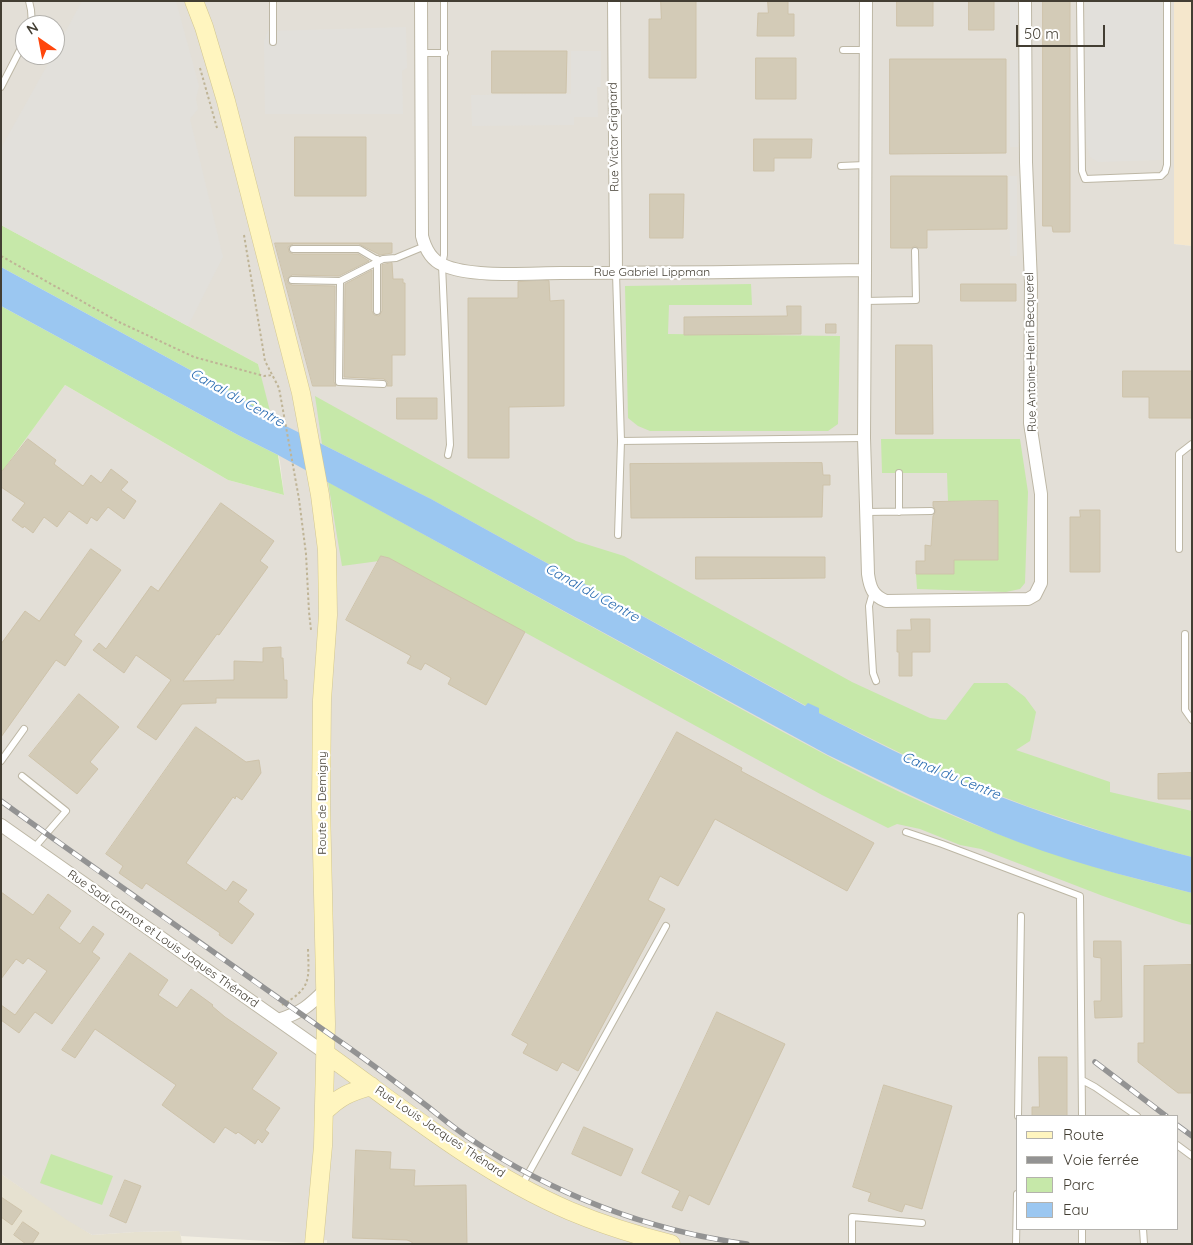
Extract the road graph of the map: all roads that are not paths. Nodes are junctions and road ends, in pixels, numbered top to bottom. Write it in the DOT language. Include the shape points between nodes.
graph roads {
  1 [pos="29,1"];
  2 [pos="194,1"];
  3 [pos="200,1"];
  4 [pos="274,1"];
  5 [pos="420,1"];
  6 [pos="444,1"];
  7 [pos="614,1"];
  8 [pos="866,1"];
  9 [pos="1025,1"];
  10 [pos="1080,1"];
  11 [pos="1166,1"];
  12 [pos="32,15"];
  13 [pos="204,27"];
  14 [pos="273,42"];
  15 [pos="843,50"];
  16 [pos="866,50"];
  17 [pos="421,53"];
  18 [pos="445,53"];
  19 [pos="15,59"];
  20 [pos="1,86"];
  21 [pos="865,165"];
  22 [pos="842,166"];
  23 [pos="425,246"];
  24 [pos="294,249"];
  25 [pos="915,251"];
  26 [pos="377,261"];
  27 [pos="442,265"];
  28 [pos="865,270"];
  29 [pos="616,273"];
  30 [pos="292,280"];
  31 [pos="340,281"];
  32 [pos="865,301"];
  33 [pos="377,311"];
  34 [pos="383,384"];
  35 [pos="864,438"];
  36 [pos="621,442"];
  37 [pos="1192,444"];
  38 [pos="448,455"];
  39 [pos="899,473"];
  40 [pos="867,512"];
  41 [pos="899,512"];
  42 [pos="931,512"];
  43 [pos="618,535"];
  44 [pos="1179,549"];
  45 [pos="873,592"];
  46 [pos="1185,634"];
  47 [pos="876,681"];
  48 [pos="1192,720"];
  49 [pos="24,729"];
  50 [pos="1,761"];
  51 [pos="22,776"];
  52 [pos="1,825"];
  53 [pos="906,832"];
  54 [pos="34,848"];
  55 [pos="1020,916"];
  56 [pos="666,926"];
  57 [pos="326,990"];
  58 [pos="278,1020"];
  59 [pos="325,1053"];
  60 [pos="1082,1080"];
  61 [pos="372,1086"];
  62 [pos="324,1112"];
  63 [pos="1018,1115"];
  64 [pos="1082,1115"];
  65 [pos="1136,1115"];
  66 [pos="1178,1146"];
  67 [pos="1192,1156"];
  68 [pos="521,1186"];
  69 [pos="922,1223"];
  70 [pos="1016,1230"];
  71 [pos="1082,1230"];
  72 [pos="1144,1230"];
  73 [pos="650,1241"];
  74 [pos="314,1244"];
  75 [pos="671,1244"];
  76 [pos="852,1244"];
  77 [pos="1016,1244"];
  78 [pos="1082,1244"];
  79 [pos="1144,1244"];
  1 -- 12 [label="lane"];
  2 -- 13 [label="main road"];
  3 -- 13 [label="main road"];
  4 -- 14 [label="lane"];
  5 -- 17 [label="street"];
  6 -- 18 [label="lane"];
  7 -- 29 [label="street, Rue Victor Grignard"];
  8 -- 16 [label="street"];
  9 -- 45 [label="street, Rue Antoine-Henri Becquerel" via="1031,283 1030,423 1041,494 1040,589 1028,599 1020,600 886,601"];
  10 -- 11 [label="lane" via="1082,176 1085,179 1161,176 1165,172"];
  13 -- 57 [label="main road, Route de Demigny" via="271,272 305,410 320,495 328,615 322,700 321,806"];
  15 -- 16 [label="lane"];
  16 -- 21 [label="street"];
  17 -- 18 [label="lane"];
  17 -- 23 [label="street" via="422,236"];
  18 -- 27 [label="lane"];
  19 -- 20 [label="lane"];
  21 -- 22 [label="lane"];
  21 -- 28 [label="street"];
  23 -- 26 [label="lane" via="396,258"];
  23 -- 27 [label="street"];
  24 -- 26 [label="lane" via="358,249"];
  25 -- 32 [label="lane" via="916,300"];
  26 -- 31 [label="lane"];
  26 -- 33 [label="lane"];
  27 -- 29 [label="street, Rue Gabriel Lippman" via="474,272"];
  27 -- 38 [label="lane"];
  28 -- 29 [label="street, Rue Gabriel Lippman"];
  28 -- 32 [label="street"];
  29 -- 36 [label="lane"];
  30 -- 31 [label="lane"];
  31 -- 34 [label="lane" via="340,382"];
  32 -- 35 [label="street"];
  35 -- 36 [label="lane"];
  35 -- 40 [label="street"];
  36 -- 43 [label="lane"];
  37 -- 44 [label="lane" via="1179,454"];
  39 -- 41 [label="lane"];
  40 -- 41 [label="lane"];
  40 -- 45 [label="street" via="868,574"];
  41 -- 42 [label="lane"];
  45 -- 47 [label="lane" via="869,606"];
  46 -- 48 [label="lane" via="1185,710"];
  49 -- 50 [label="lane"];
  51 -- 54 [label="lane" via="66,811"];
  52 -- 54 [label="street, Rue Sadi Carnot et Louis Jaques Thénard"];
  53 -- 60 [label="lane" via="1080,896"];
  54 -- 58 [label="street, Rue Sadi Carnot et Louis Jaques Thénard"];
  55 -- 63 [label="lane"];
  56 -- 68 [label="lane"];
  57 -- 58 [label="street" via="299,1013"];
  57 -- 59 [label="main road, Route de Demigny"];
  58 -- 59 [label="street, Rue Sadi Carnot et Louis Jaques Thénard"];
  59 -- 61 [label="main road, Rue Louis Jacques Thénard"];
  59 -- 62 [label="main road, Route de Demigny"];
  60 -- 64 [label="lane"];
  60 -- 65 [label="lane"];
  61 -- 62 [label="main road" via="337,1098"];
  61 -- 68 [label="main road, Rue Louis Jacques Thénard" via="467,1154"];
  62 -- 74 [label="main road, Route de Demigny"];
  66 -- 67 [label="lane"];
  68 -- 73 [label="main road, Rue Louis Jacques Thénard" via="571,1211"];
  69 -- 76 [label="lane" via="852,1217"];
  70 -- 77 [label="lane"];
  71 -- 78 [label="lane"];
  72 -- 79 [label="lane"];
  73 -- 75 [label="main road, Rue Louis Jacques Thénard"];
}
